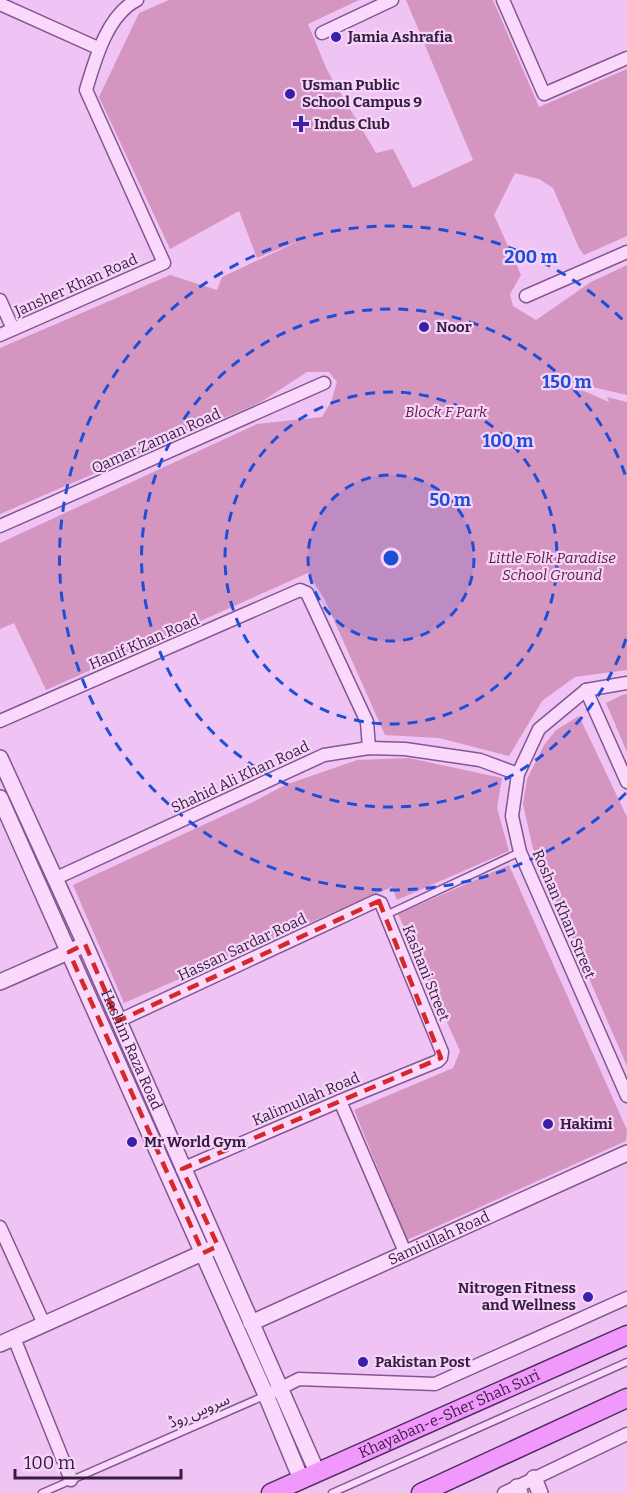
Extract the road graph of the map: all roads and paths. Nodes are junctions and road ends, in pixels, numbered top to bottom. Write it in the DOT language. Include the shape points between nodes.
graph roads {
  1 [pos="137,0"];
  2 [pos="392,0"];
  3 [pos="503,0"];
  4 [pos="0,4"];
  5 [pos="322,33"];
  6 [pos="98,48"];
  7 [pos="627,58"];
  8 [pos="627,252"];
  9 [pos="526,296"];
  10 [pos="0,300"];
  11 [pos="13,329"];
  12 [pos="0,335"];
  13 [pos="324,383"];
  14 [pos="0,525"];
  15 [pos="627,683"];
  16 [pos="586,690"];
  17 [pos="0,721"];
  18 [pos="369,748"];
  19 [pos="0,758"];
  20 [pos="518,774"];
  21 [pos="627,782"];
  22 [pos="0,798"];
  23 [pos="520,852"];
  24 [pos="54,879"];
  25 [pos="379,901"];
  26 [pos="386,915"];
  27 [pos="85,944"];
  28 [pos="69,951"];
  29 [pos="0,982"];
  30 [pos="118,1021"];
  31 [pos="441,1058"];
  32 [pos="627,1096"];
  33 [pos="340,1101"];
  34 [pos="627,1154"];
  35 [pos="182,1169"];
  36 [pos="0,1227"];
  37 [pos="218,1246"];
  38 [pos="405,1252"];
  39 [pos="203,1254"];
  40 [pos="627,1298"];
  41 [pos="250,1323"];
  42 [pos="44,1324"];
  43 [pos="627,1335"];
  44 [pos="7,1341"];
  45 [pos="627,1362"];
  46 [pos="281,1388"];
  47 [pos="266,1395"];
  48 [pos="627,1398"];
  49 [pos="627,1434"];
  50 [pos="309,1476"];
  51 [pos="534,1478"];
  52 [pos="71,1479"];
  53 [pos="514,1491"];
  54 [pos="42,1493"];
  55 [pos="271,1493"];
  56 [pos="332,1493"];
  57 [pos="421,1493"];
  58 [pos="540,1493"];
  1 -- 6 [label="street" via="123,11"];
  2 -- 5 [label="street"];
  3 -- 7 [label="street" via="544,94"];
  4 -- 6 [label="street"];
  6 -- 11 [label="street, Jansher Khan Road" via="86,90 164,263"];
  8 -- 9 [label="street"];
  10 -- 11 [label="street"];
  11 -- 12 [label="street, Jansher Khan Road"];
  13 -- 14 [label="street, Qamar Zaman Road"];
  15 -- 16 [label="street"];
  16 -- 20 [label="street, Roshan Khan Street" via="539,729"];
  16 -- 21 [label="street"];
  17 -- 18 [label="street, Hanif Khan Road" via="300,590 307,593 367,722"];
  18 -- 20 [label="street, Shahid Ali Khan Road" via="480,760"];
  18 -- 24 [label="street, Shahid Ali Khan Road" via="324,755"];
  19 -- 24 [label="street, Hashim Raza Road"];
  20 -- 23 [label="street, Roshan Khan Street" via="512,816"];
  22 -- 28 [label="street, Hashim Raza Road"];
  23 -- 26 [label="lane"];
  23 -- 32 [label="street, Roshan Khan Street"];
  24 -- 27 [label="street, Hashim Raza Road"];
  25 -- 26 [label="street, Kashani Street"];
  25 -- 30 [label="street, Hassan Sardar Road"];
  26 -- 31 [label="street, Kashani Street" via="442,1052"];
  27 -- 28 [label="street"];
  27 -- 30 [label="street, Hashim Raza Road"];
  28 -- 29 [label="street"];
  28 -- 39 [label="street, Hashim Raza Road"];
  30 -- 35 [label="street, Hashim Raza Road"];
  31 -- 33 [label="street, Kalimullah Road"];
  33 -- 35 [label="street, Kalimullah Road"];
  33 -- 38 [label="street"];
  34 -- 38 [label="street, Samiullah Road"];
  35 -- 37 [label="street, Hashim Raza Road"];
  36 -- 42 [label="street"];
  37 -- 39 [label="street"];
  37 -- 41 [label="street, Hashim Raza Road"];
  38 -- 41 [label="street, Samiullah Road"];
  39 -- 42 [label="street"];
  39 -- 47 [label="street, Hashim Raza Road"];
  40 -- 46 [label="street" via="435,1384 299,1379"];
  41 -- 46 [label="street, Hashim Raza Road"];
  42 -- 44 [label="street"];
  43 -- 50 [label="main road, Khayaban-e-Sher Shah Suri"];
  44 -- 52 [label="street"];
  45 -- 56 [label="lane"];
  46 -- 47 [label="street"];
  46 -- 50 [label="street, Hashim Raza Road"];
  47 -- 50 [label="street, Hashim Raza Road"];
  47 -- 52 [label="lane, سروس روڈ"];
  48 -- 57 [label="main road"];
  49 -- 51 [label="street"];
  50 -- 55 [label="main road, Khayaban-e-Sher Shah Suri"];
  51 -- 53 [label="street"];
  51 -- 58 [label="street"];
  52 -- 54 [label="lane, سروس روڈ"];
}
